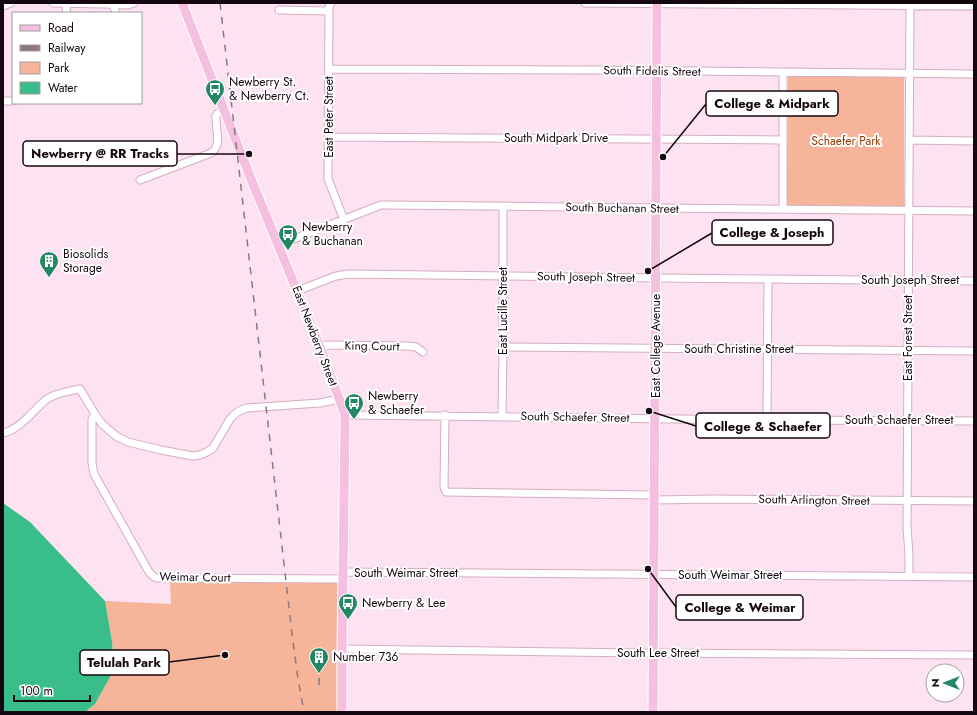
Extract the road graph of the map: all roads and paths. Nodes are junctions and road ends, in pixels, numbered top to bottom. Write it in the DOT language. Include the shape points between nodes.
graph roads {
  1 [pos="11,3"];
  2 [pos="53,3"];
  3 [pos="67,3"];
  4 [pos="134,3"];
  5 [pos="182,3"];
  6 [pos="331,3"];
  7 [pos="585,3"];
  8 [pos="658,3"];
  9 [pos="743,3"];
  10 [pos="113,4"];
  11 [pos="910,4"];
  12 [pos="3,6"];
  13 [pos="974,6"];
  14 [pos="279,10"];
  15 [pos="329,11"];
  16 [pos="116,12"];
  17 [pos="329,69"];
  18 [pos="657,71"];
  19 [pos="783,72"];
  20 [pos="909,74"];
  21 [pos="974,74"];
  22 [pos="224,110"];
  23 [pos="329,137"];
  24 [pos="657,138"];
  25 [pos="783,140"];
  26 [pos="909,140"];
  27 [pos="974,141"];
  28 [pos="140,180"];
  29 [pos="503,206"];
  30 [pos="656,208"];
  31 [pos="783,209"];
  32 [pos="909,211"];
  33 [pos="974,211"];
  34 [pos="344,220"];
  35 [pos="278,245"];
  36 [pos="503,276"];
  37 [pos="656,278"];
  38 [pos="768,280"];
  39 [pos="908,280"];
  40 [pos="974,281"];
  41 [pos="297,291"];
  42 [pos="319,347"];
  43 [pos="503,347"];
  44 [pos="656,348"];
  45 [pos="768,349"];
  46 [pos="908,350"];
  47 [pos="974,351"];
  48 [pos="423,352"];
  49 [pos="339,399"];
  50 [pos="95,414"];
  51 [pos="345,414"];
  52 [pos="445,415"];
  53 [pos="502,416"];
  54 [pos="655,418"];
  55 [pos="767,420"];
  56 [pos="908,420"];
  57 [pos="974,421"];
  58 [pos="3,433"];
  59 [pos="655,498"];
  60 [pos="907,501"];
  61 [pos="974,502"];
  62 [pos="654,574"];
  63 [pos="343,576"];
  64 [pos="909,576"];
  65 [pos="974,577"];
  66 [pos="342,649"];
  67 [pos="654,652"];
  68 [pos="974,655"];
  69 [pos="342,712"];
  70 [pos="653,712"];
  1 -- 12 [label="street"];
  2 -- 3 [label="street"];
  3 -- 10 [label="street"];
  4 -- 10 [label="street"];
  5 -- 22 [label="main road, East Newberry Street"];
  6 -- 15 [label="street, East Peter Street"];
  7 -- 8 [label="street"];
  8 -- 9 [label="street"];
  8 -- 18 [label="main road, East College Avenue"];
  9 -- 11 [label="street"];
  10 -- 16 [label="street"];
  11 -- 13 [label="street"];
  11 -- 20 [label="street, East Forest Street"];
  14 -- 15 [label="street"];
  15 -- 17 [label="street, East Peter Street"];
  17 -- 18 [label="street, South Fidelis Street"];
  17 -- 23 [label="street, East Peter Street"];
  18 -- 19 [label="street, South Fidelis Street"];
  18 -- 24 [label="main road, East College Avenue"];
  19 -- 20 [label="street, South Fidelis Street"];
  19 -- 25 [label="street"];
  20 -- 21 [label="street, South Fidelis Street"];
  20 -- 26 [label="street, East Forest Street"];
  22 -- 28 [label="street" via="216,116 218,140 215,150"];
  22 -- 35 [label="main road, East Newberry Street"];
  23 -- 24 [label="street, South Midpark Drive"];
  23 -- 34 [label="street, East Peter Street" via="328,179"];
  24 -- 25 [label="street, South Midpark Drive"];
  24 -- 30 [label="main road, East College Avenue"];
  25 -- 31 [label="street"];
  26 -- 27 [label="street"];
  26 -- 32 [label="street, East Forest Street"];
  29 -- 30 [label="street, South Buchanan Street"];
  29 -- 34 [label="street, South Buchanan Street" via="381,205"];
  29 -- 36 [label="street, East Lucille Street"];
  30 -- 31 [label="street, South Buchanan Street"];
  30 -- 37 [label="main road, East College Avenue"];
  31 -- 32 [label="street, South Buchanan Street"];
  32 -- 33 [label="street, South Buchanan Street"];
  32 -- 39 [label="street, East Forest Street"];
  34 -- 35 [label="street, South Buchanan Street"];
  35 -- 41 [label="main road, East Newberry Street"];
  36 -- 37 [label="street, South Joseph Street"];
  36 -- 41 [label="street, South Joseph Street" via="348,274"];
  36 -- 43 [label="street, East Lucille Street"];
  37 -- 38 [label="street, South Joseph Street"];
  37 -- 44 [label="main road, East College Avenue"];
  38 -- 39 [label="street, South Joseph Street"];
  38 -- 45 [label="street"];
  39 -- 40 [label="street, South Joseph Street"];
  39 -- 46 [label="street, East Forest Street"];
  41 -- 42 [label="main road, East Newberry Street"];
  42 -- 48 [label="street, King Court" via="409,346"];
  42 -- 49 [label="main road, East Newberry Street"];
  43 -- 44 [label="street, South Christine Street"];
  43 -- 53 [label="street, East Lucille Street"];
  44 -- 45 [label="street, South Christine Street"];
  44 -- 54 [label="main road, East College Avenue"];
  45 -- 46 [label="street, South Christine Street"];
  45 -- 55 [label="street"];
  46 -- 47 [label="street, South Christine Street"];
  46 -- 56 [label="street, East Forest Street"];
  49 -- 50 [label="street" via="241,410 230,419 213,448 193,456 128,442 108,430"];
  49 -- 51 [label="main road, East Newberry Street"];
  50 -- 58 [label="street" via="80,389 55,395 16,427"];
  50 -- 63 [label="street, Weimar Court" via="92,419 94,474 154,577"];
  51 -- 52 [label="street, South Schaefer Street"];
  51 -- 63 [label="main road, East Newberry Street"];
  52 -- 53 [label="street, South Schaefer Street"];
  52 -- 59 [label="street, South Arlington Street" via="446,492"];
  53 -- 54 [label="street, South Schaefer Street"];
  54 -- 55 [label="street, South Schaefer Street"];
  54 -- 59 [label="main road, East College Avenue"];
  55 -- 56 [label="street, South Schaefer Street"];
  56 -- 57 [label="street, South Schaefer Street"];
  56 -- 60 [label="street, East Forest Street"];
  59 -- 60 [label="street, South Arlington Street"];
  59 -- 62 [label="main road, East College Avenue"];
  60 -- 61 [label="street, South Arlington Street"];
  60 -- 64 [label="street, East Forest Street"];
  62 -- 63 [label="street, South Weimar Street"];
  62 -- 64 [label="street, South Weimar Street"];
  62 -- 67 [label="main road, East College Avenue"];
  63 -- 66 [label="main road, East Newberry Street"];
  64 -- 65 [label="street, South Weimar Street"];
  66 -- 67 [label="street, South Lee Street"];
  66 -- 69 [label="main road, East Newberry Street"];
  67 -- 68 [label="street, South Lee Street"];
  67 -- 70 [label="main road, East College Avenue"];
}
